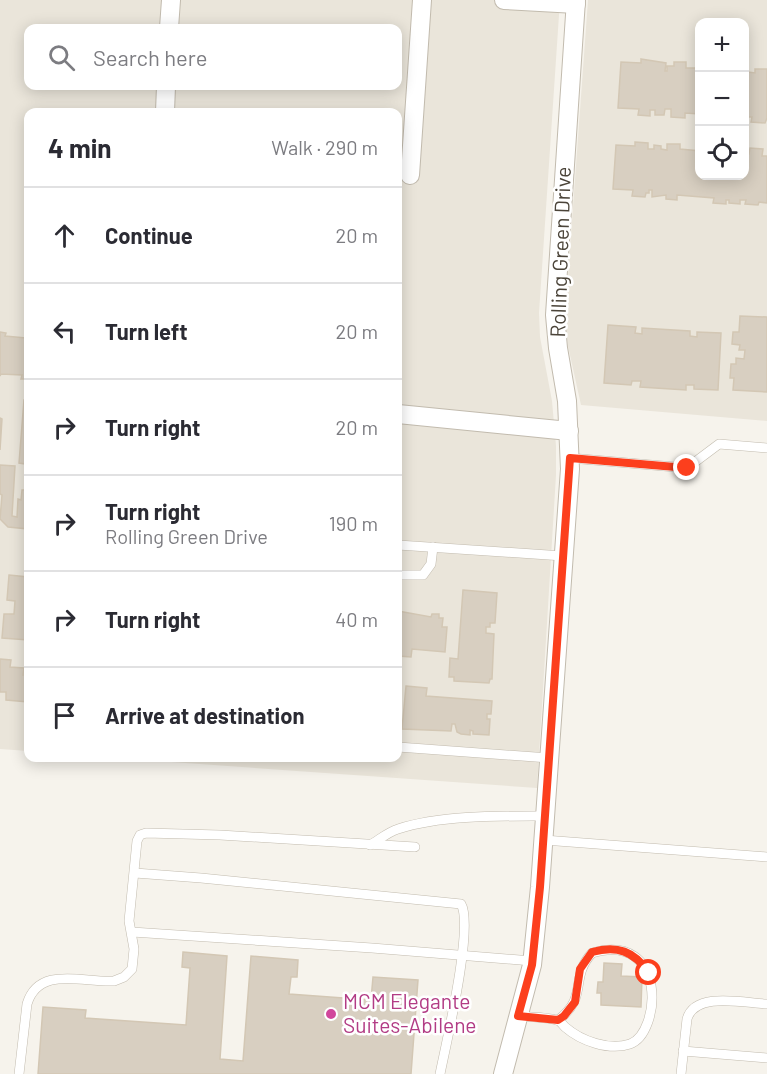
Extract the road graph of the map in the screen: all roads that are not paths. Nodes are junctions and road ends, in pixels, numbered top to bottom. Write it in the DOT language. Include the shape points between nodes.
graph roads {
  1 [pos="171,0"];
  2 [pos="422,0"];
  3 [pos="504,0"];
  4 [pos="576,2"];
  5 [pos="169,24"];
  6 [pos="166,90"];
  7 [pos="165,108"];
  8 [pos="410,175"];
  9 [pos="402,414"];
  10 [pos="569,431"];
  11 [pos="767,448"];
  12 [pos="570,458"];
  13 [pos="402,545"];
  14 [pos="433,547"];
  15 [pos="563,556"];
  16 [pos="402,575"];
  17 [pos="402,747"];
  18 [pos="549,758"];
  19 [pos="545,816"];
  20 [pos="544,840"];
  21 [pos="369,845"];
  22 [pos="415,847"];
  23 [pos="767,857"];
  24 [pos="135,873"];
  25 [pos="132,932"];
  26 [pos="461,955"];
  27 [pos="532,961"];
  28 [pos="767,1004"];
  29 [pos="518,1016"];
  30 [pos="558,1020"];
  31 [pos="683,1052"];
  32 [pos="767,1058"];
  33 [pos="20,1074"];
  34 [pos="440,1074"];
  35 [pos="503,1074"];
  36 [pos="681,1074"];
  1 -- 5 [label="street"];
  2 -- 8 [label="street"];
  3 -- 4 [label="street"];
  4 -- 10 [label="street, Rolling Green Drive" via="555,315"];
  6 -- 7 [label="street"];
  9 -- 10 [label="street"];
  10 -- 12 [label="street, Rolling Green Drive"];
  11 -- 12 [label="lane" via="719,444 687,468"];
  12 -- 15 [label="street, Rolling Green Drive"];
  13 -- 14 [label="lane"];
  14 -- 15 [label="lane"];
  14 -- 16 [label="lane" via="431,564 423,575"];
  15 -- 18 [label="street, Rolling Green Drive"];
  17 -- 18 [label="lane"];
  18 -- 19 [label="street, Rolling Green Drive"];
  19 -- 20 [label="street, Rolling Green Drive"];
  19 -- 21 [label="lane" via="425,823 396,830"];
  20 -- 23 [label="lane"];
  20 -- 27 [label="street, Rolling Green Drive"];
  21 -- 22 [label="lane"];
  21 -- 24 [label="lane" via="146,833 137,841"];
  24 -- 25 [label="lane" via="129,921"];
  24 -- 26 [label="lane" via="461,904"];
  25 -- 26 [label="lane"];
  25 -- 33 [label="lane" via="132,969 124,977 102,981 49,979 30,993 24,1016"];
  26 -- 27 [label="lane"];
  26 -- 34 [label="lane"];
  27 -- 29 [label="street, Rolling Green Drive"];
  28 -- 31 [label="lane" via="707,1001 696,1006 687,1019"];
  29 -- 30 [label="lane"];
  29 -- 35 [label="street, Rolling Green Drive"];
  30 -- 30 [label="lane" via="591,1041 608,1046 630,1044 646,1029 652,984 649,973 623,950 592,952 580,969 575,1002"];
  31 -- 32 [label="lane"];
  31 -- 36 [label="lane"];
}
